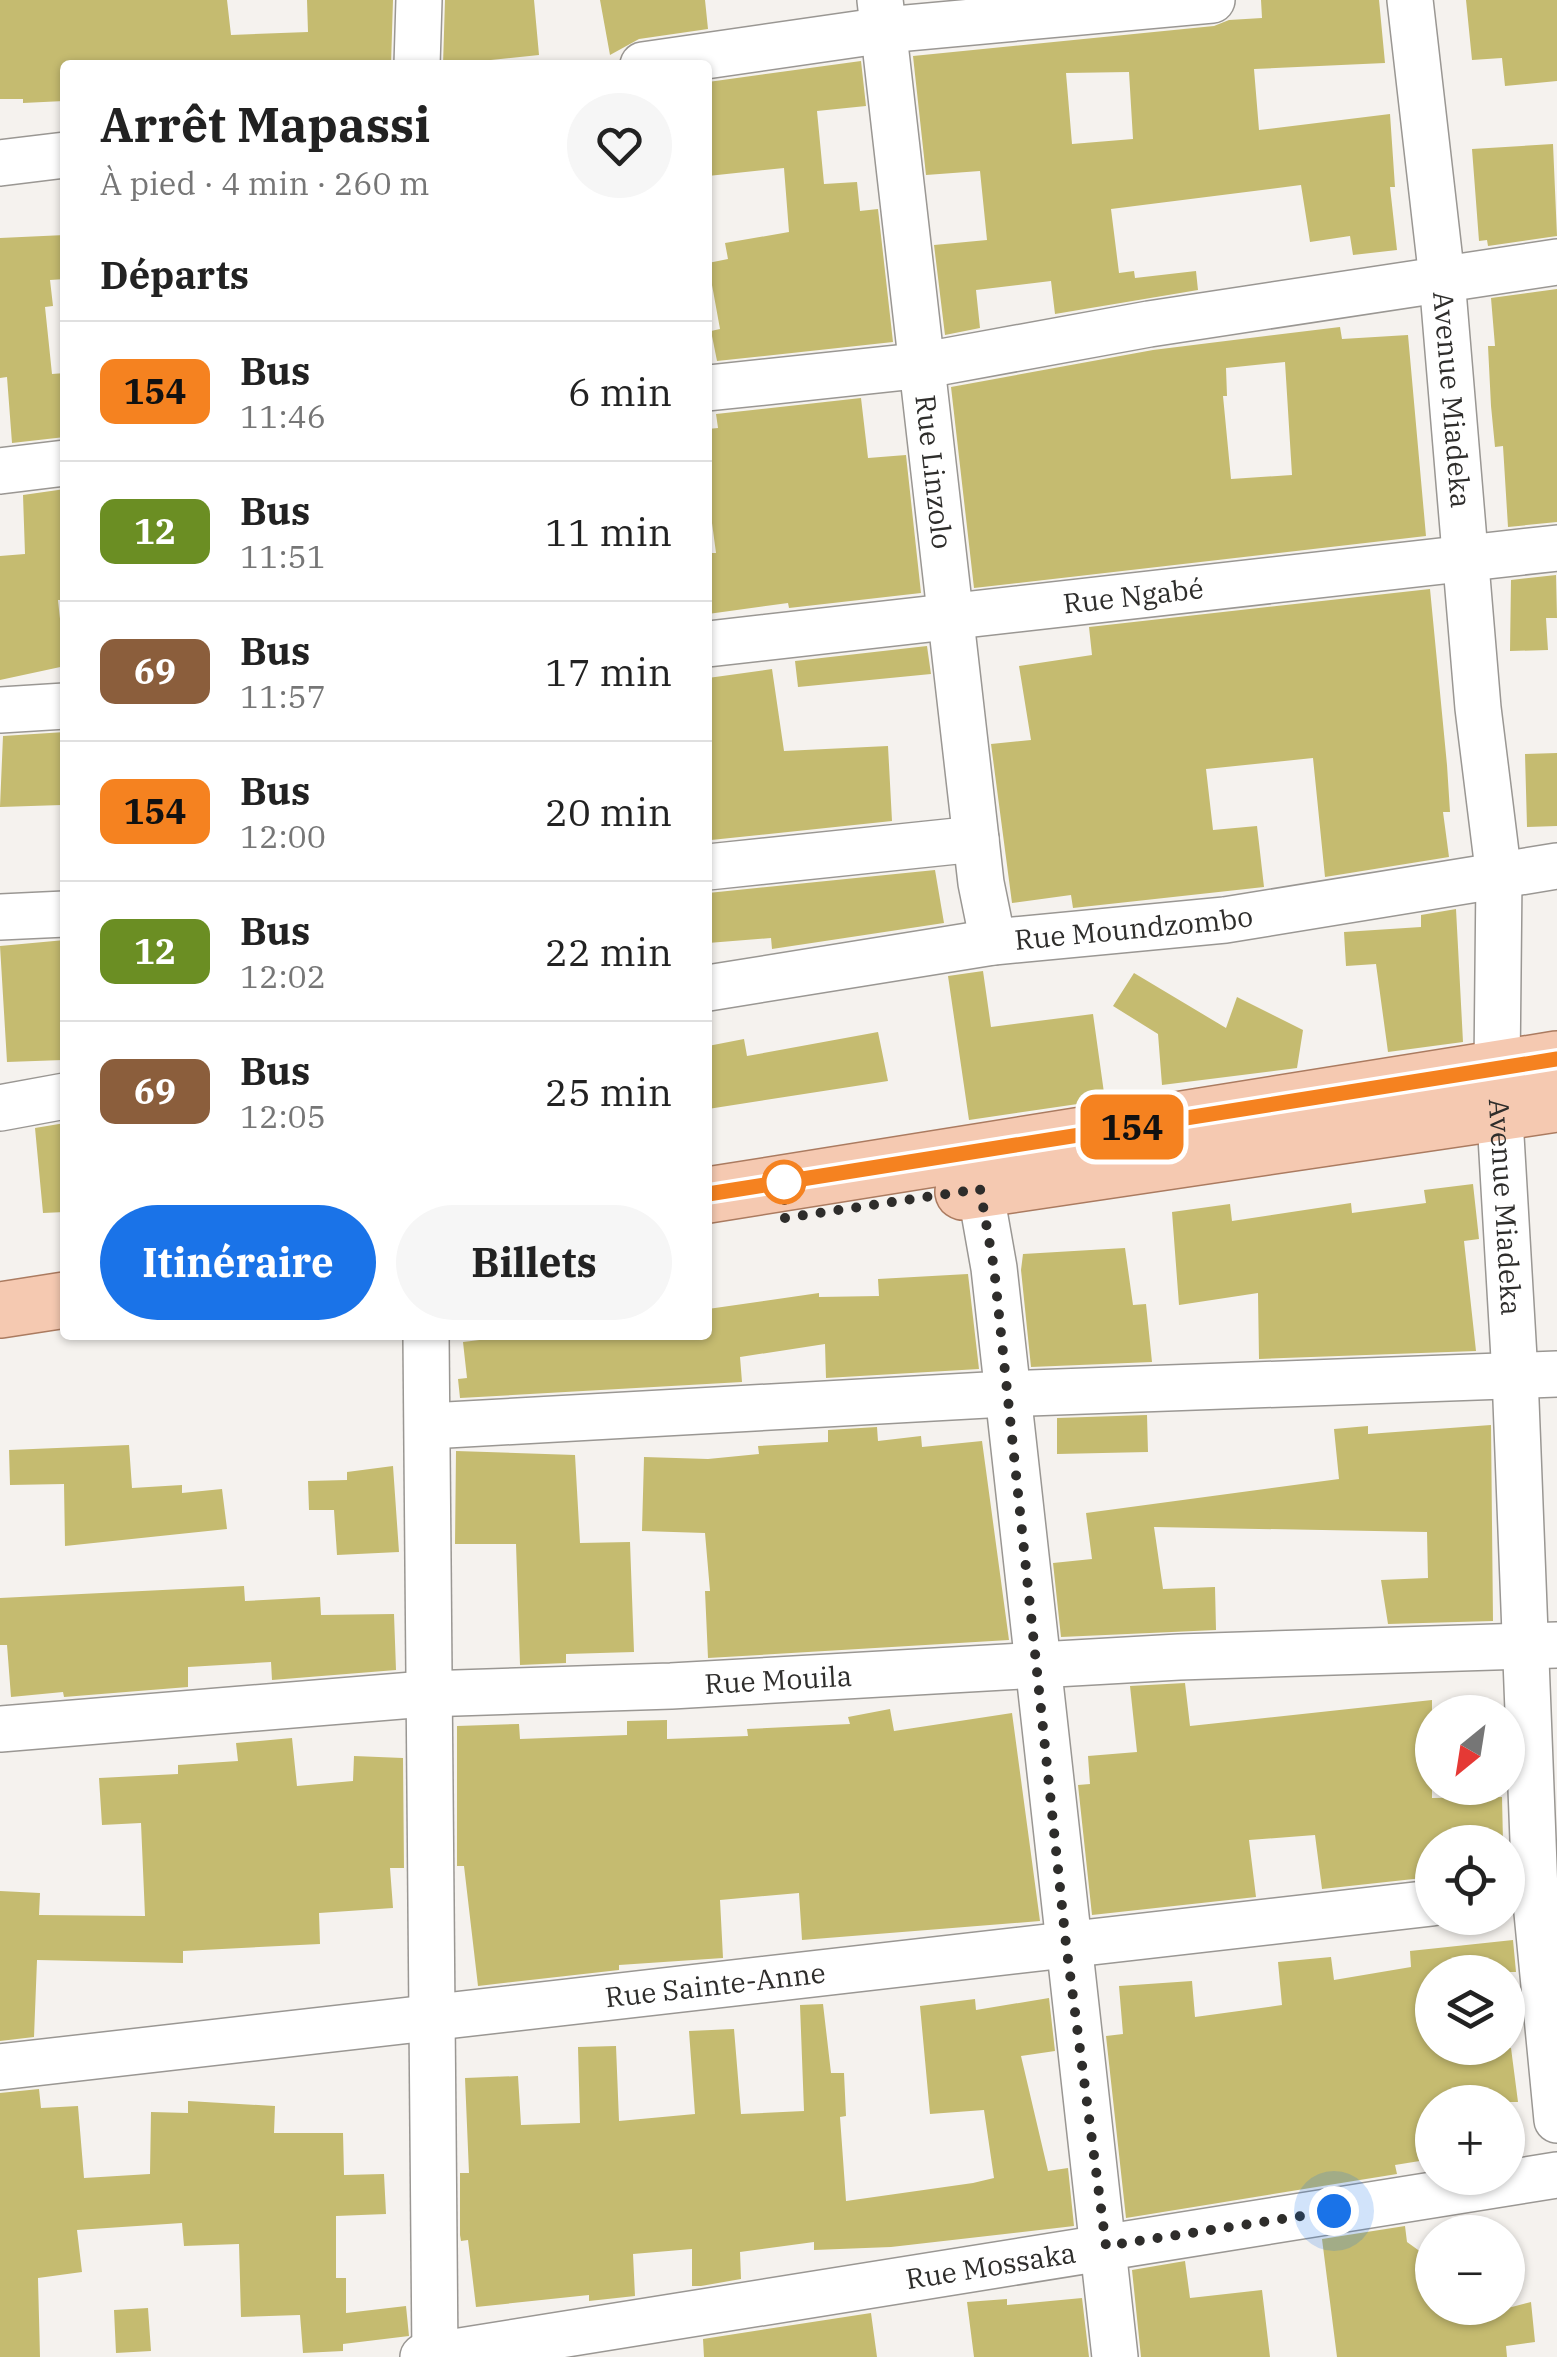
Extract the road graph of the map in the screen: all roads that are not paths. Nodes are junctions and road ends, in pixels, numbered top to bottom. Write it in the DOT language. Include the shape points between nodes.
graph roads {
  1 [pos="419,0"];
  2 [pos="1212,0"];
  3 [pos="1410,0"];
  4 [pos="883,15"];
  5 [pos="417,60"];
  6 [pos="667,60"];
  7 [pos="60,156"];
  8 [pos="0,163"];
  9 [pos="1557,262"];
  10 [pos="1442,279"];
  11 [pos="924,365"];
  12 [pos="712,388"];
  13 [pos="60,463"];
  14 [pos="0,471"];
  15 [pos="1557,548"];
  16 [pos="1464,557"];
  17 [pos="949,615"];
  18 [pos="712,644"];
  19 [pos="60,706"];
  20 [pos="0,710"];
  21 [pos="976,839"];
  22 [pos="1557,866"];
  23 [pos="712,867"];
  24 [pos="1499,877"];
  25 [pos="60,914"];
  26 [pos="0,917"];
  27 [pos="993,942"];
  28 [pos="712,987"];
  29 [pos="1557,1059"];
  30 [pos="1498,1090"];
  31 [pos="60,1097"];
  32 [pos="1557,1104"];
  33 [pos="0,1108"];
  34 [pos="980,1189"];
  35 [pos="712,1193"];
  36 [pos="712,1229"];
  37 [pos="60,1301"];
  38 [pos="0,1310"];
  39 [pos="60,1335"];
  40 [pos="426,1340"];
  41 [pos="0,1344"];
  42 [pos="1536,1374"];
  43 [pos="1005,1394"];
  44 [pos="429,1426"];
  45 [pos="1540,1647"];
  46 [pos="1038,1666"];
  47 [pos="426,1694"];
  48 [pos="0,1728"];
  49 [pos="1533,1892"];
  50 [pos="1415,1905"];
  51 [pos="1066,1944"];
  52 [pos="432,2016"];
  53 [pos="0,2067"];
  54 [pos="1557,2120"];
  55 [pos="1557,2175"];
  56 [pos="1106,2246"];
  57 [pos="431,2356"];
  58 [pos="1114,2357"];
  1 -- 5 [label="street"];
  2 -- 4 [label="street"];
  3 -- 10 [label="street, Avenue Miadeka"];
  4 -- 6 [label="street"];
  4 -- 11 [label="street, Rue Linzolo"];
  7 -- 8 [label="street"];
  9 -- 10 [label="street"];
  10 -- 11 [label="street"];
  10 -- 16 [label="street, Avenue Miadeka"];
  11 -- 12 [label="street"];
  11 -- 17 [label="street, Rue Linzolo"];
  13 -- 14 [label="street"];
  15 -- 16 [label="street, Rue Ngabé"];
  16 -- 17 [label="street, Rue Ngabé"];
  16 -- 24 [label="street, Avenue Miadeka"];
  17 -- 18 [label="street, Rue Ngabé"];
  17 -- 21 [label="street, Rue Linzolo"];
  19 -- 20 [label="street"];
  21 -- 23 [label="street"];
  21 -- 27 [label="street, Rue Linzolo"];
  22 -- 24 [label="street, Rue Moundzombo"];
  24 -- 27 [label="street, Rue Moundzombo" via="1225,920"];
  24 -- 30 [label="street, Avenue Miadeka"];
  25 -- 26 [label="street"];
  27 -- 28 [label="street, Rue Moundzombo"];
  29 -- 30 [label="main road"];
  30 -- 32 [label="main road"];
  30 -- 34 [label="main road"];
  30 -- 35 [label="main road"];
  30 -- 42 [label="street, Avenue Miadeka"];
  31 -- 33 [label="street"];
  34 -- 36 [label="main road"];
  34 -- 43 [label="street"];
  37 -- 38 [label="main road"];
  39 -- 41 [label="main road"];
  40 -- 44 [label="street"];
  42 -- 43 [label="street"];
  42 -- 45 [label="street, Avenue Miadeka"];
  43 -- 44 [label="street"];
  43 -- 46 [label="street"];
  44 -- 47 [label="street"];
  45 -- 46 [label="street, Rue Mouila"];
  45 -- 49 [label="street, Avenue Miadeka"];
  46 -- 47 [label="street, Rue Mouila"];
  46 -- 51 [label="street"];
  47 -- 48 [label="street, Rue Mouila"];
  47 -- 52 [label="street"];
  49 -- 54 [label="street, Avenue Miadeka"];
  50 -- 51 [label="street, Rue Sainte-Anne"];
  51 -- 52 [label="street, Rue Sainte-Anne"];
  51 -- 56 [label="street"];
  52 -- 53 [label="street, Rue Sainte-Anne"];
  52 -- 57 [label="street"];
  55 -- 56 [label="street, Rue Mossaka"];
  56 -- 57 [label="street, Rue Mossaka"];
  56 -- 58 [label="street"];
}
